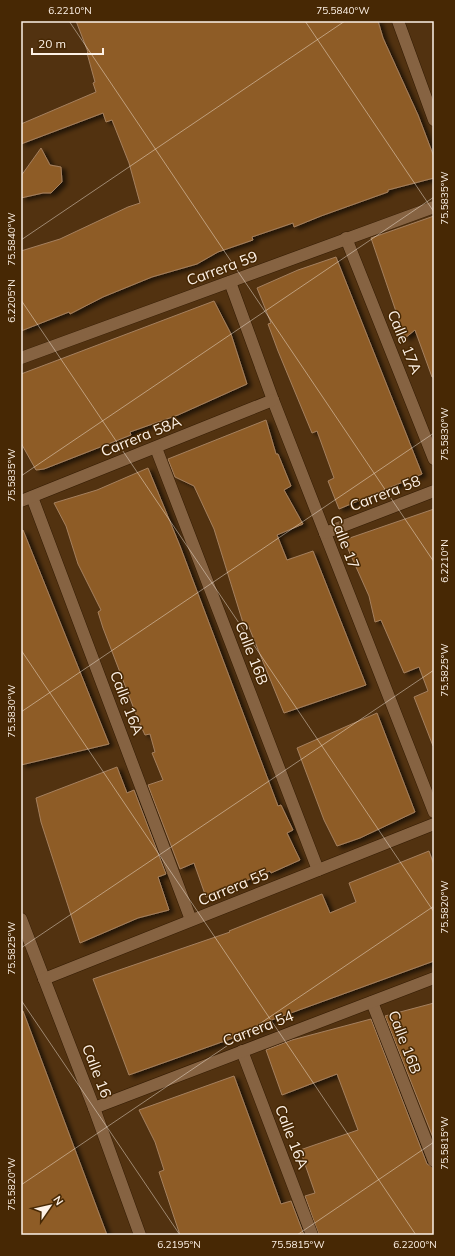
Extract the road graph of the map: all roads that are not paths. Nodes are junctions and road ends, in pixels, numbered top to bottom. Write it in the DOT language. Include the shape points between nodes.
graph roads {
  1 [pos="398,21"];
  2 [pos="434,120"];
  3 [pos="434,207"];
  4 [pos="346,238"];
  5 [pos="230,282"];
  6 [pos="21,358"];
  7 [pos="273,400"];
  8 [pos="156,448"];
  9 [pos="434,458"];
  10 [pos="434,491"];
  11 [pos="26,499"];
  12 [pos="325,533"];
  13 [pos="434,812"];
  14 [pos="434,824"];
  15 [pos="318,870"];
  16 [pos="21,919"];
  17 [pos="191,920"];
  18 [pos="434,978"];
  19 [pos="44,979"];
  20 [pos="372,1002"];
  21 [pos="242,1051"];
  22 [pos="94,1108"];
  23 [pos="434,1161"];
  24 [pos="140,1235"];
  25 [pos="312,1235"];
  1 -- 2 [label="street"];
  3 -- 4 [label="street, Carrera 59"];
  4 -- 5 [label="street, Carrera 59"];
  4 -- 9 [label="street, Calle 17A"];
  5 -- 6 [label="street, Carrera 59"];
  5 -- 7 [label="street, Calle 17"];
  7 -- 8 [label="street, Carrera 58A"];
  7 -- 12 [label="street, Calle 17"];
  8 -- 11 [label="street, Carrera 58A"];
  8 -- 15 [label="street, Calle 16B"];
  10 -- 12 [label="street, Carrera 58"];
  11 -- 17 [label="street, Calle 16A"];
  12 -- 13 [label="street, Calle 17"];
  14 -- 15 [label="street, Carrera 55"];
  15 -- 17 [label="street, Carrera 55"];
  16 -- 19 [label="street, Calle 16"];
  17 -- 19 [label="street, Carrera 55"];
  18 -- 20 [label="street, Carrera 54"];
  19 -- 22 [label="street, Calle 16"];
  20 -- 21 [label="street, Carrera 54"];
  20 -- 23 [label="street, Calle 16B"];
  21 -- 22 [label="street, Carrera 54"];
  21 -- 25 [label="street, Calle 16A"];
  22 -- 24 [label="street, Calle 16"];
}
